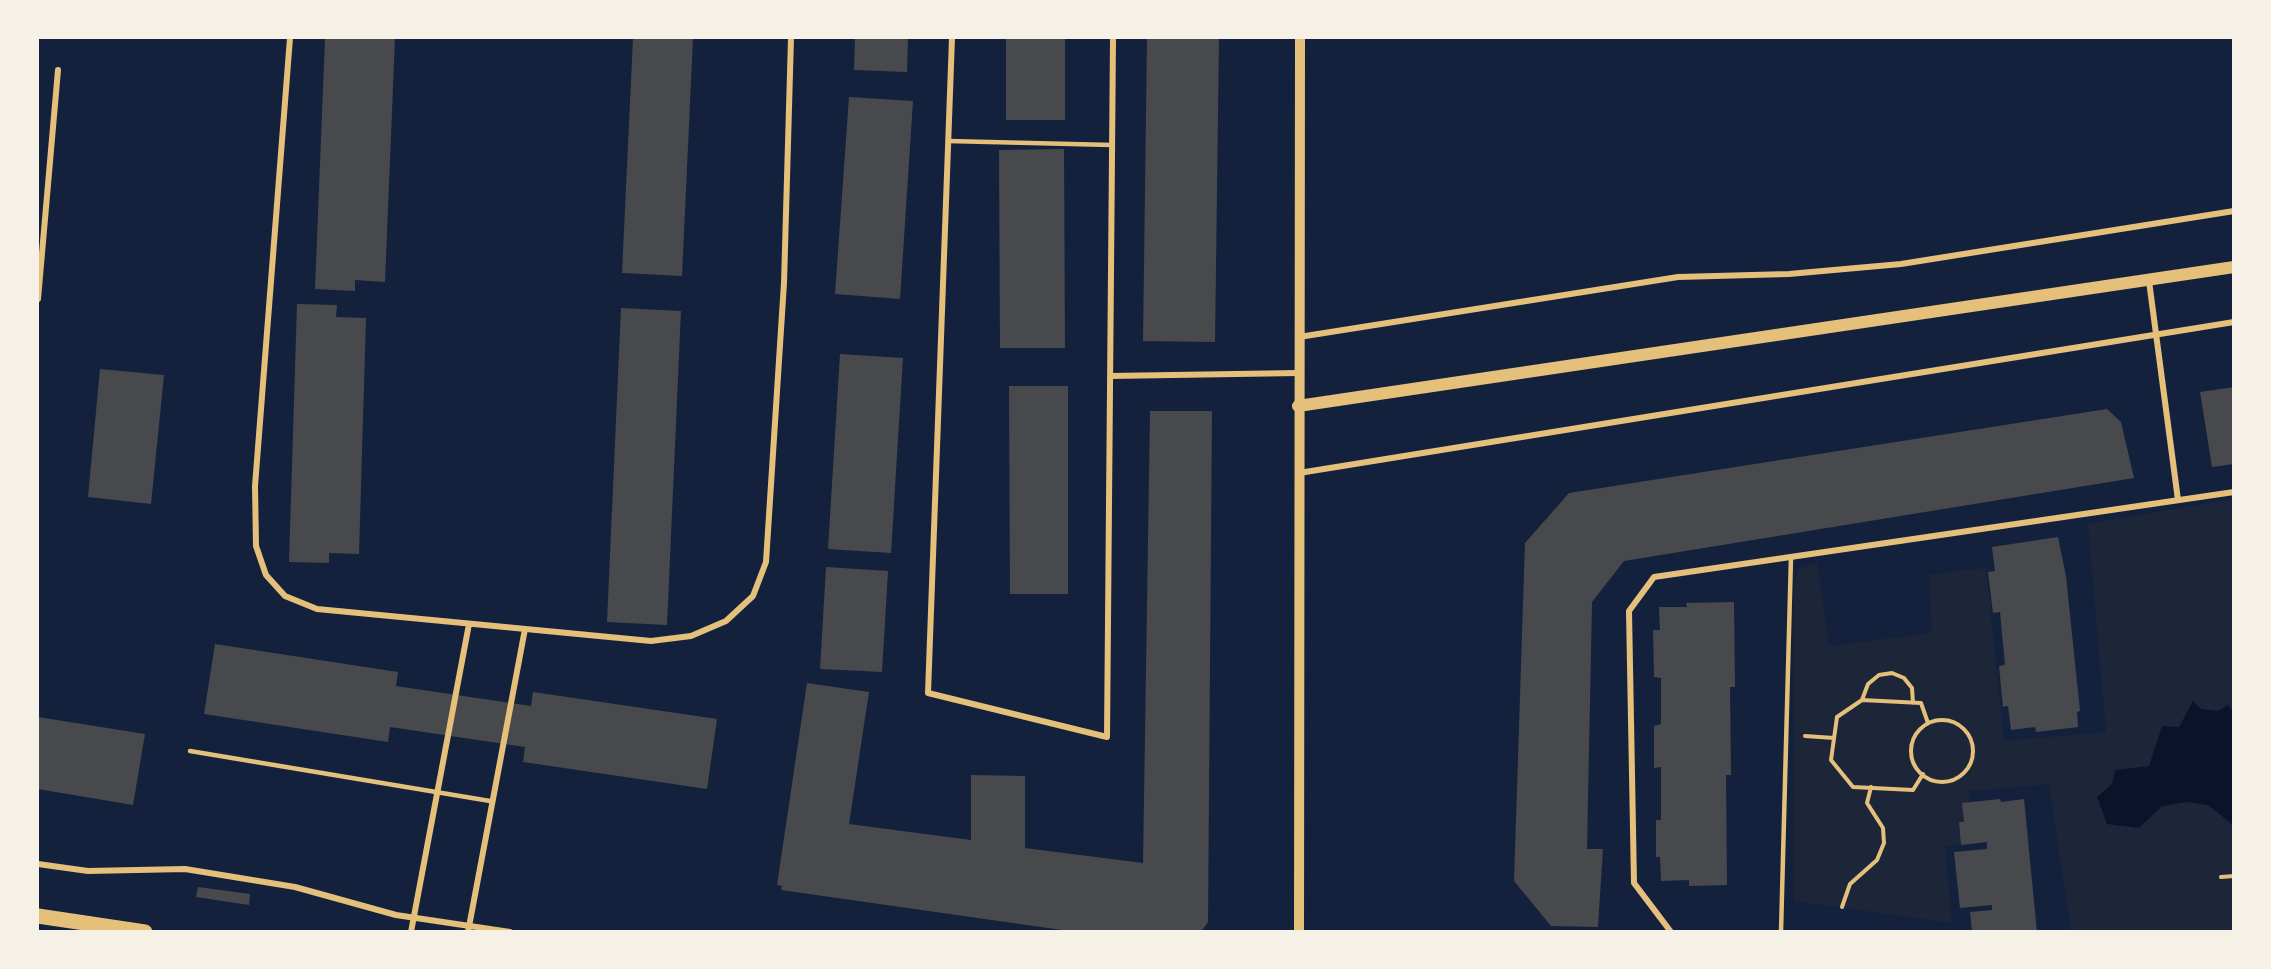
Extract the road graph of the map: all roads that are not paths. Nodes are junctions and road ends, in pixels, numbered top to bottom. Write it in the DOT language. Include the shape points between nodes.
graph roads {
  1 [pos="290,38"];
  2 [pos="790,38"];
  3 [pos="952,38"];
  4 [pos="1113,38"];
  5 [pos="1300,38"];
  6 [pos="58,70"];
  7 [pos="948,141"];
  8 [pos="1112,145"];
  9 [pos="2234,211"];
  10 [pos="2234,267"];
  11 [pos="2149,281"];
  12 [pos="38,299"];
  13 [pos="2234,322"];
  14 [pos="2157,335"];
  15 [pos="1299,337"];
  16 [pos="1298,373"];
  17 [pos="1110,376"];
  18 [pos="1298,406"];
  19 [pos="1299,473"];
  20 [pos="2234,492"];
  21 [pos="2178,500"];
  22 [pos="1791,557"];
  23 [pos="469,624"];
  24 [pos="525,629"];
  25 [pos="190,751"];
  26 [pos="437,791"];
  27 [pos="490,801"];
  28 [pos="38,864"];
  29 [pos="38,916"];
  30 [pos="414,917"];
  31 [pos="468,928"];
  32 [pos="145,932"];
  33 [pos="411,932"];
  34 [pos="510,932"];
  35 [pos="1299,932"];
  36 [pos="1671,932"];
  37 [pos="1781,932"];
  1 -- 23 [label="street" via="255,486 255,546 266,575 285,596 317,609"];
  2 -- 24 [label="street" via="784,284 766,562 753,596 726,621 691,636 651,641"];
  3 -- 7 [label="street"];
  4 -- 8 [label="street"];
  5 -- 15 [label="street"];
  6 -- 12 [label="street"];
  7 -- 8 [label="lane"];
  7 -- 17 [label="street" via="928,693 1107,737"];
  8 -- 17 [label="street"];
  9 -- 15 [label="street" via="1901,264 1788,274 1678,277"];
  10 -- 11 [label="main road"];
  11 -- 14 [label="street"];
  11 -- 18 [label="main road"];
  13 -- 14 [label="street"];
  14 -- 19 [label="street"];
  14 -- 21 [label="street"];
  15 -- 16 [label="street"];
  16 -- 17 [label="street"];
  16 -- 18 [label="street"];
  18 -- 19 [label="street"];
  19 -- 35 [label="street"];
  20 -- 21 [label="street"];
  21 -- 22 [label="street"];
  22 -- 36 [label="street" via="1654,577 1629,611 1634,883"];
  22 -- 37 [label="lane"];
  23 -- 24 [label="street"];
  23 -- 26 [label="street"];
  24 -- 27 [label="street"];
  25 -- 26 [label="lane"];
  26 -- 27 [label="lane"];
  26 -- 30 [label="street"];
  27 -- 31 [label="street"];
  28 -- 30 [label="street" via="88,871 185,869 295,887"];
  29 -- 32 [label="main road"];
  30 -- 31 [label="street"];
  30 -- 33 [label="street"];
  31 -- 34 [label="street"];
}
